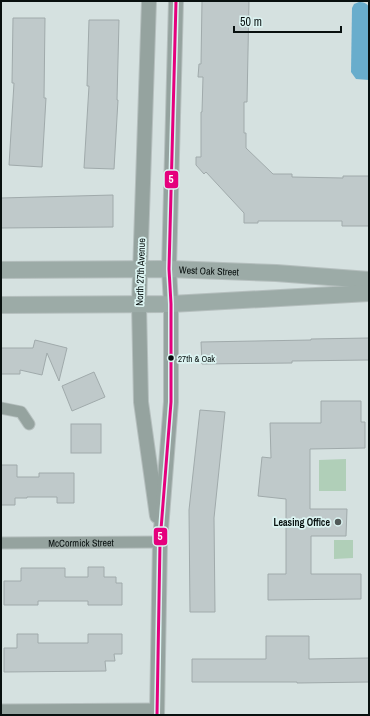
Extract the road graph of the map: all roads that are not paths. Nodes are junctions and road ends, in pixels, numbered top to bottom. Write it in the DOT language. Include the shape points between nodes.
graph roads {
  1 [pos="149,1"];
  2 [pos="176,1"];
  3 [pos="140,269"];
  4 [pos="169,269"];
  5 [pos="1,270"];
  6 [pos="369,280"];
  7 [pos="369,293"];
  8 [pos="139,304"];
  9 [pos="171,304"];
  10 [pos="1,305"];
  11 [pos="1,408"];
  12 [pos="29,424"];
  13 [pos="160,542"];
  14 [pos="1,543"];
  15 [pos="1,710"];
  16 [pos="157,712"];
  1 -- 3 [label="street, North 27th Avenue"];
  2 -- 4 [label="street, North 27th Avenue"];
  3 -- 4 [label="main road, West Oak Street"];
  3 -- 5 [label="main road, West Oak Street"];
  3 -- 8 [label="street, North 27th Avenue"];
  4 -- 6 [label="main road, West Oak Street"];
  4 -- 9 [label="street, North 27th Avenue"];
  7 -- 9 [label="main road"];
  8 -- 9 [label="main road"];
  8 -- 10 [label="main road"];
  8 -- 13 [label="street, North 27th Avenue" via="141,402"];
  9 -- 13 [label="street, North 27th Avenue" via="172,402"];
  11 -- 12 [label="street" via="21,412"];
  13 -- 14 [label="street, McCormick Street"];
  13 -- 16 [label="street, North 27th Avenue"];
  15 -- 16 [label="street"];
}
